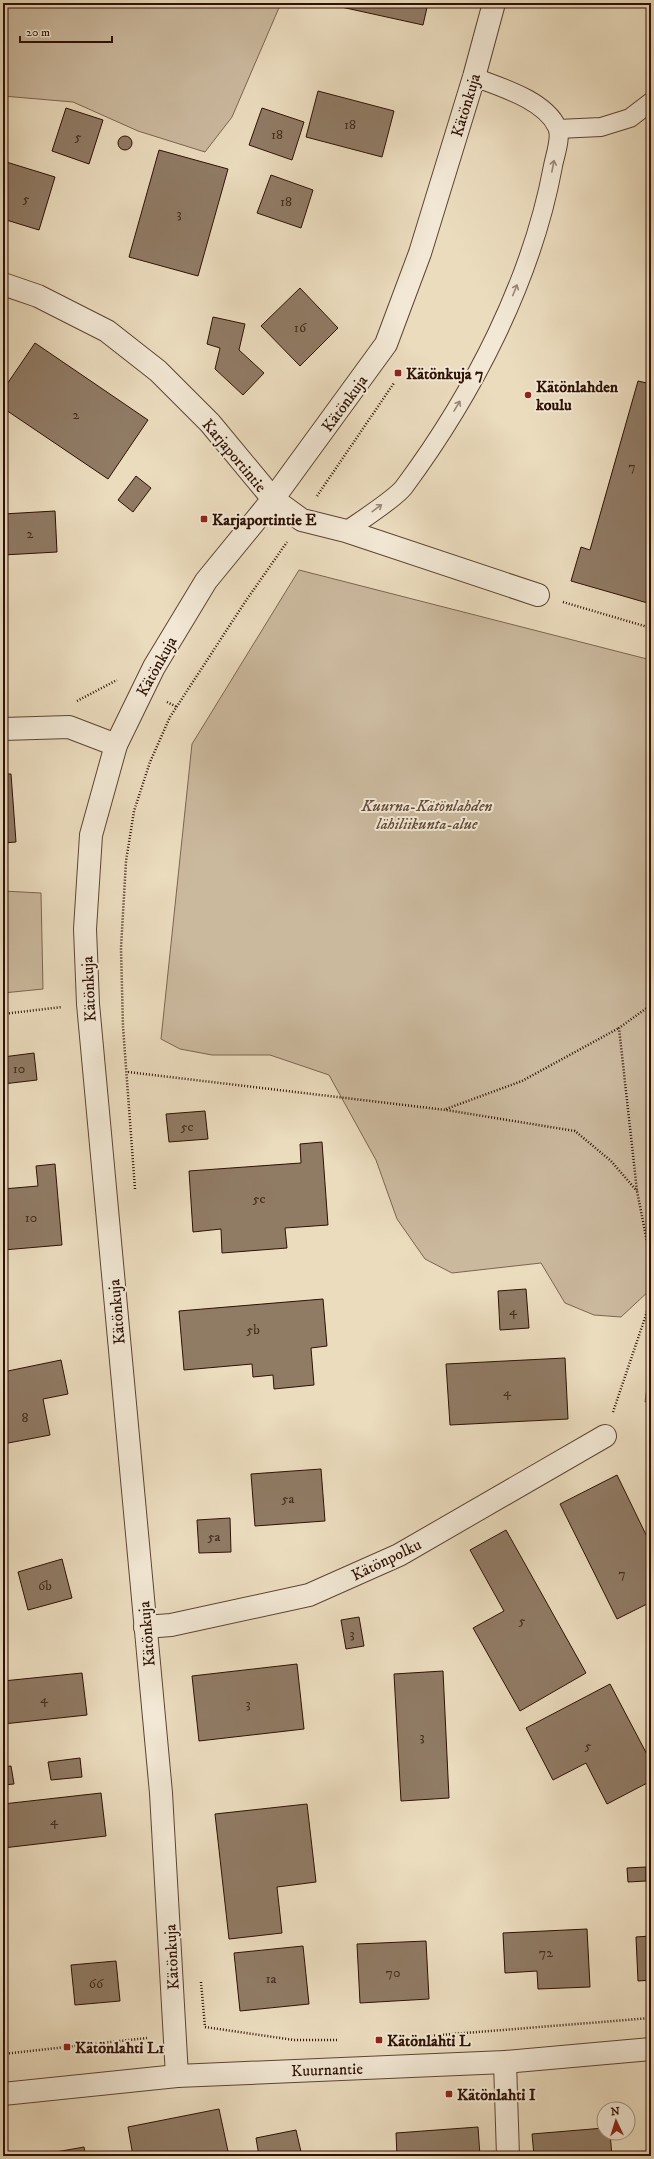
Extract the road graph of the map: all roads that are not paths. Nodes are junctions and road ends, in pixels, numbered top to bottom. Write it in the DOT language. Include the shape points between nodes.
graph roads {
  1 [pos="494,3"];
  2 [pos="474,77"];
  3 [pos="651,102"];
  4 [pos="558,129"];
  5 [pos="3,284"];
  6 [pos="273,499"];
  7 [pos="346,531"];
  8 [pos="538,595"];
  9 [pos="3,729"];
  10 [pos="116,745"];
  11 [pos="605,1436"];
  12 [pos="145,1627"];
  13 [pos="651,2049"];
  14 [pos="505,2062"];
  15 [pos="177,2076"];
  16 [pos="3,2094"];
  17 [pos="508,2156"];
  1 -- 2 [label="street, Kätönkuja"];
  2 -- 4 [label="lane" via="516,93 550,114"];
  2 -- 6 [label="street, Kätönkuja" via="420,253 386,344"];
  3 -- 4 [label="lane" via="630,118 601,127"];
  7 -- 4 [label="lane, one-way" via="402,489 457,406 498,331 524,267 547,196"];
  5 -- 6 [label="street, Karjaportintie" via="38,296 107,331 158,371 210,423"];
  6 -- 7 [label="street, Karjaportintie" via="302,520"];
  6 -- 10 [label="street, Kätönkuja" via="206,581 154,667"];
  7 -- 8 [label="street, Karjaportintie"];
  9 -- 10 [label="street" via="69,728"];
  10 -- 12 [label="street, Kätönkuja" via="91,834 85,929 88,1004"];
  11 -- 12 [label="street, Kätönpolku" via="399,1555 309,1595 171,1625"];
  12 -- 15 [label="street, Kätönkuja" via="162,1793"];
  13 -- 14 [label="street, Kuurnantie"];
  14 -- 15 [label="street, Kuurnantie"];
  14 -- 17 [label="street"];
  15 -- 16 [label="street, Kuurnantie"];
}
